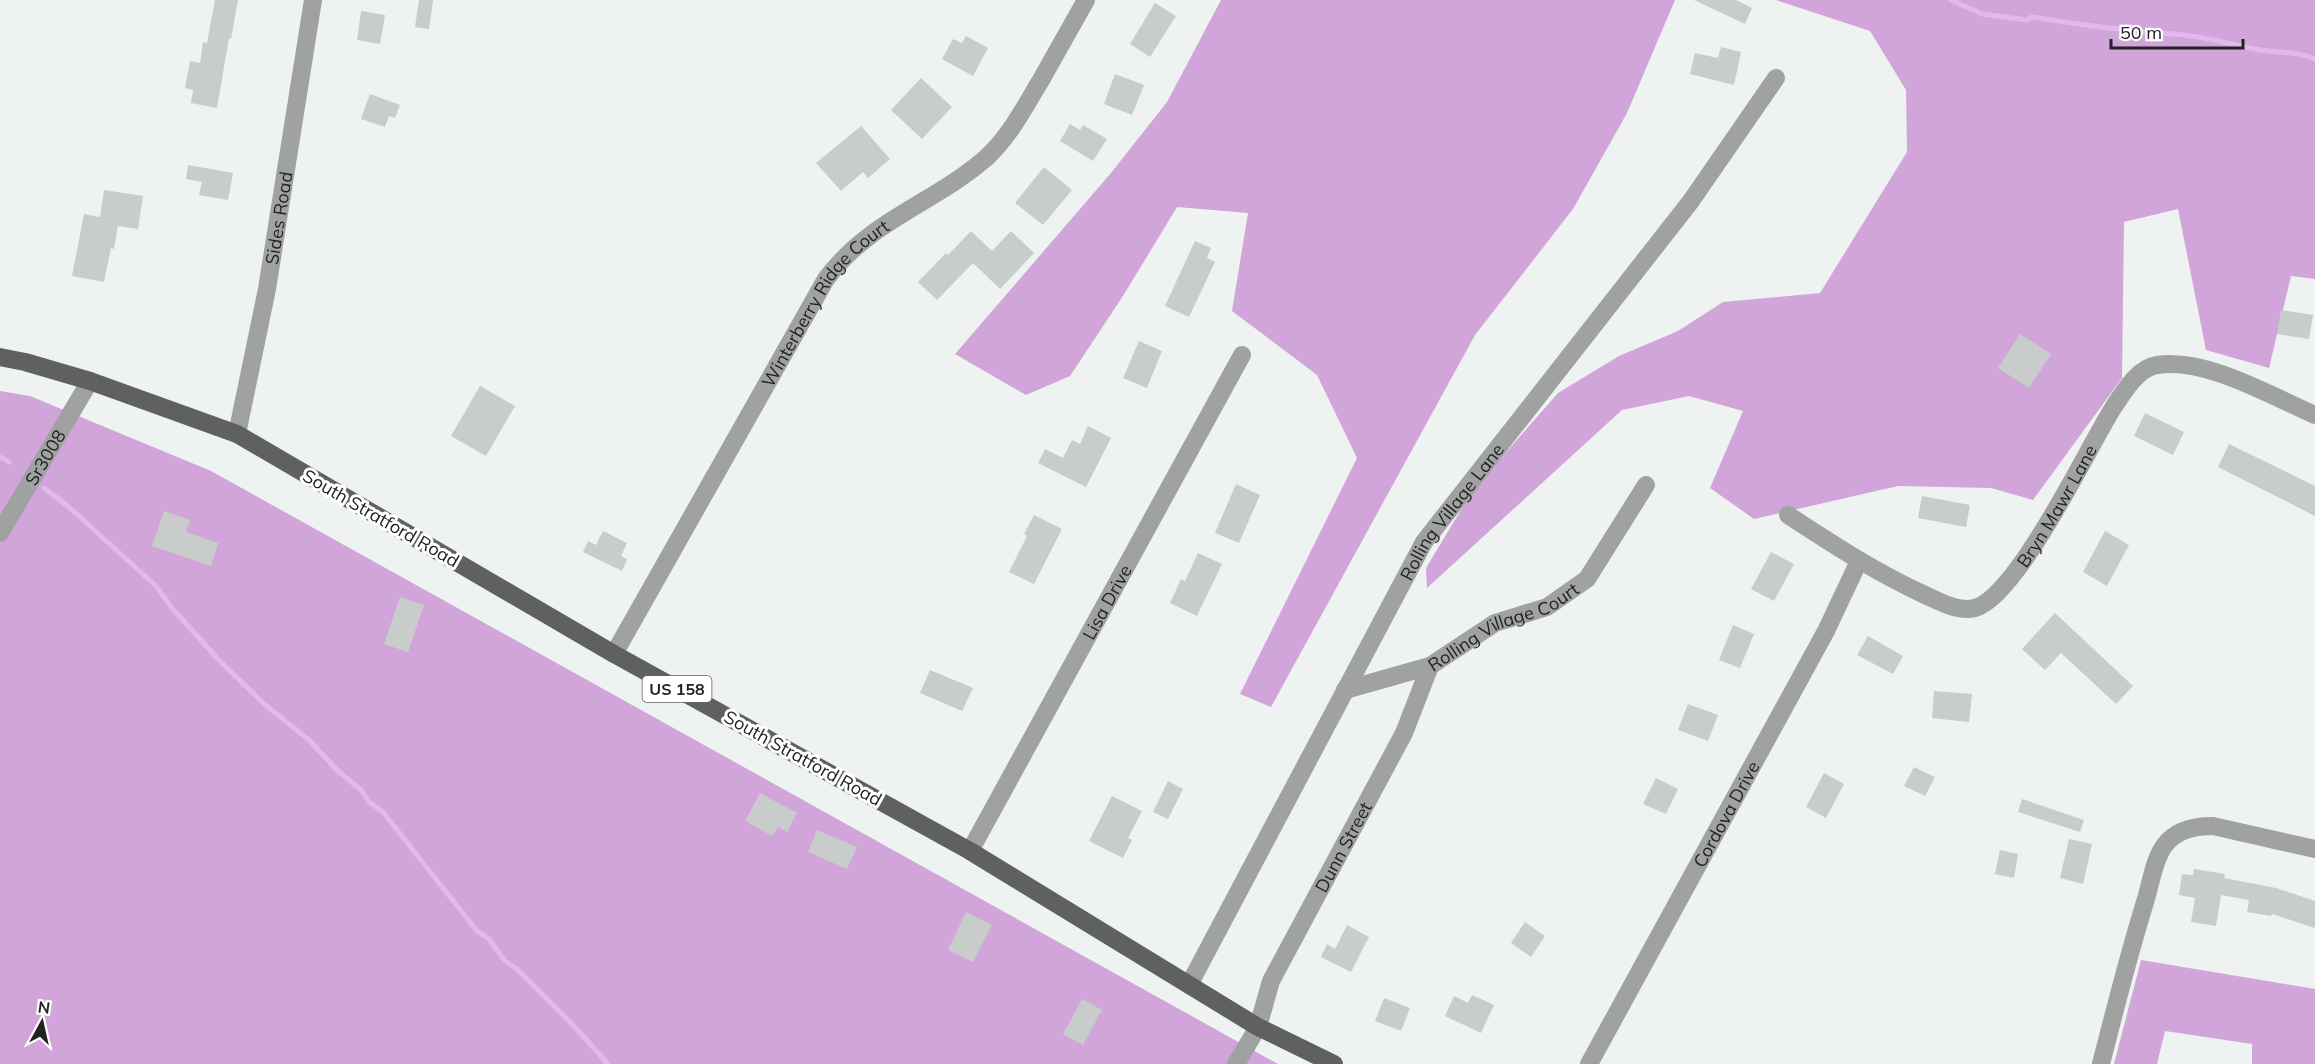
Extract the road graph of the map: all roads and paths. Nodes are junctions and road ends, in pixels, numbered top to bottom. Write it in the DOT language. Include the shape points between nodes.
graph roads {
  1 [pos="313,0"];
  2 [pos="1086,0"];
  3 [pos="1776,78"];
  4 [pos="1242,355"];
  5 [pos="0,357"];
  6 [pos="90,381"];
  7 [pos="2315,415"];
  8 [pos="237,434"];
  9 [pos="1646,485"];
  10 [pos="1788,516"];
  11 [pos="0,533"];
  12 [pos="1859,561"];
  13 [pos="614,654"];
  14 [pos="1430,666"];
  15 [pos="1345,690"];
  16 [pos="2315,849"];
  17 [pos="970,851"];
  18 [pos="1189,985"];
  19 [pos="1258,1027"];
  20 [pos="1236,1064"];
  21 [pos="1334,1064"];
  22 [pos="1589,1064"];
  23 [pos="2101,1064"];
  1 -- 8 [label="street, Sides Road" via="267,289"];
  2 -- 13 [label="street, Winterberry Ridge Court" via="1000,145 958,180 871,233 826,279"];
  3 -- 15 [label="street, Rolling Village Lane" via="1691,201 1424,542"];
  4 -- 17 [label="street, Lisa Drive"];
  5 -- 6 [label="main road, South Stratford Road / US 158"];
  6 -- 8 [label="main road, South Stratford Road / US 158"];
  6 -- 11 [label="street, Sr3008"];
  7 -- 12 [label="street, Bryn Mawr Lane" via="2209,371 2185,365 2155,365 2124,391 2039,538 2017,572 1989,602 1976,609 1960,608 1906,587"];
  8 -- 13 [label="main road, South Stratford Road / US 158"];
  9 -- 14 [label="street, Rolling Village Court" via="1587,579 1547,607 1495,623"];
  10 -- 12 [label="street, Bryn Mawr Lane"];
  12 -- 22 [label="street, Cordova Drive" via="1826,631"];
  13 -- 17 [label="main road, South Stratford Road / US 158"];
  14 -- 15 [label="street, Rolling Village Court"];
  14 -- 19 [label="street, Dunn Street" via="1404,733 1270,981"];
  15 -- 18 [label="street, Rolling Village Lane"];
  16 -- 23 [label="street" via="2213,826 2197,826 2168,841 2159,855 2133,938"];
  17 -- 18 [label="main road, South Stratford Road / US 158"];
  18 -- 19 [label="main road, South Stratford Road / US 158"];
  19 -- 20 [label="street, Dunn Street"];
  19 -- 21 [label="main road, South Stratford Road / US 158"];
}
